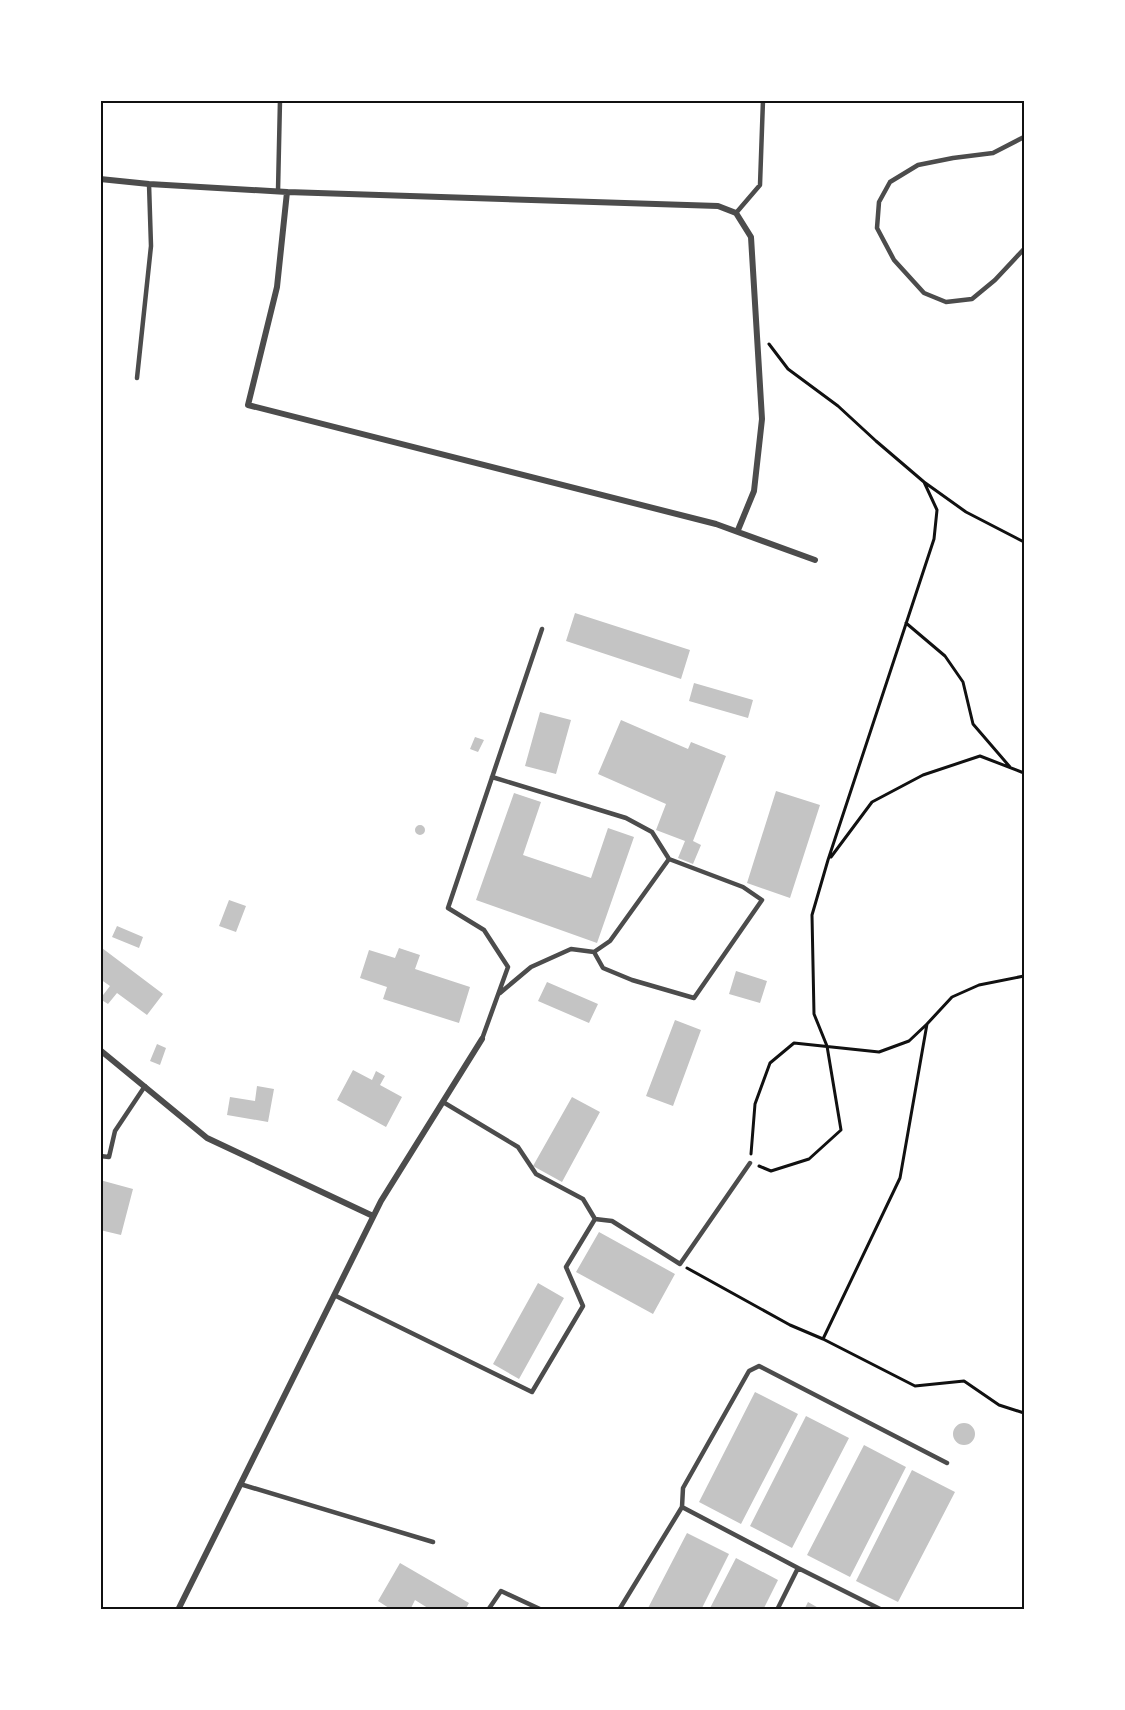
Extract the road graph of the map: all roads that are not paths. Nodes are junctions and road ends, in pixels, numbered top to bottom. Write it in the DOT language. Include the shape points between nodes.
graph roads {
  1 [pos="280,100"];
  2 [pos="763,100"];
  3 [pos="1024,137"];
  4 [pos="100,179"];
  5 [pos="149,184"];
  6 [pos="278,191"];
  7 [pos="287,192"];
  8 [pos="736,213"];
  9 [pos="1024,249"];
  10 [pos="137,378"];
  11 [pos="738,530"];
  12 [pos="815,560"];
  13 [pos="542,629"];
  14 [pos="492,777"];
  15 [pos="669,859"];
  16 [pos="594,952"];
  17 [pos="499,993"];
  18 [pos="482,1039"];
  19 [pos="100,1050"];
  20 [pos="145,1086"];
  21 [pos="442,1102"];
  22 [pos="100,1156"];
  23 [pos="750,1163"];
  24 [pos="373,1216"];
  25 [pos="595,1219"];
  26 [pos="334,1295"];
  27 [pos="947,1463"];
  28 [pos="240,1484"];
  29 [pos="682,1507"];
  30 [pos="433,1542"];
  31 [pos="798,1568"];
  32 [pos="178,1610"];
  33 [pos="488,1610"];
  34 [pos="542,1610"];
  35 [pos="619,1610"];
  36 [pos="777,1610"];
  37 [pos="882,1610"];
  1 -- 6 [label="lane"];
  2 -- 8 [label="lane" via="760,185"];
  3 -- 9 [label="lane" via="993,153 918,165 890,182 879,202 877,228 894,260 924,293 946,302 972,299"];
  4 -- 5 [label="street"];
  5 -- 6 [label="street"];
  5 -- 10 [label="lane" via="151,246"];
  6 -- 7 [label="street"];
  7 -- 8 [label="street" via="718,206"];
  7 -- 11 [label="street" via="277,287 248,405"];
  8 -- 11 [label="street" via="751,237 762,419 754,491"];
  11 -- 12 [label="street"];
  13 -- 14 [label="lane"];
  14 -- 15 [label="lane" via="626,818 652,832"];
  14 -- 17 [label="lane" via="448,908 484,930 508,967"];
  15 -- 16 [label="lane" via="610,941"];
  15 -- 16 [label="lane" via="743,887 762,900 694,998 603,968"];
  16 -- 17 [label="lane" via="571,949 531,967"];
  17 -- 18 [label="lane"];
  18 -- 21 [label="street"];
  19 -- 20 [label="street"];
  20 -- 22 [label="lane" via="114,1131 109,1157"];
  20 -- 24 [label="street" via="207,1138"];
  21 -- 24 [label="street"];
  21 -- 25 [label="lane" via="518,1147 536,1174 584,1199"];
  23 -- 25 [label="lane" via="681,1264 612,1221"];
  24 -- 26 [label="street"];
  25 -- 26 [label="lane" via="566,1267 583,1306 532,1392"];
  26 -- 28 [label="street"];
  27 -- 29 [label="lane" via="759,1366 749,1371 683,1488"];
  28 -- 30 [label="lane"];
  28 -- 32 [label="street"];
  29 -- 31 [label="lane"];
  29 -- 35 [label="lane"];
  31 -- 36 [label="lane"];
  31 -- 37 [label="lane"];
  33 -- 34 [label="lane" via="501,1591"];
}
